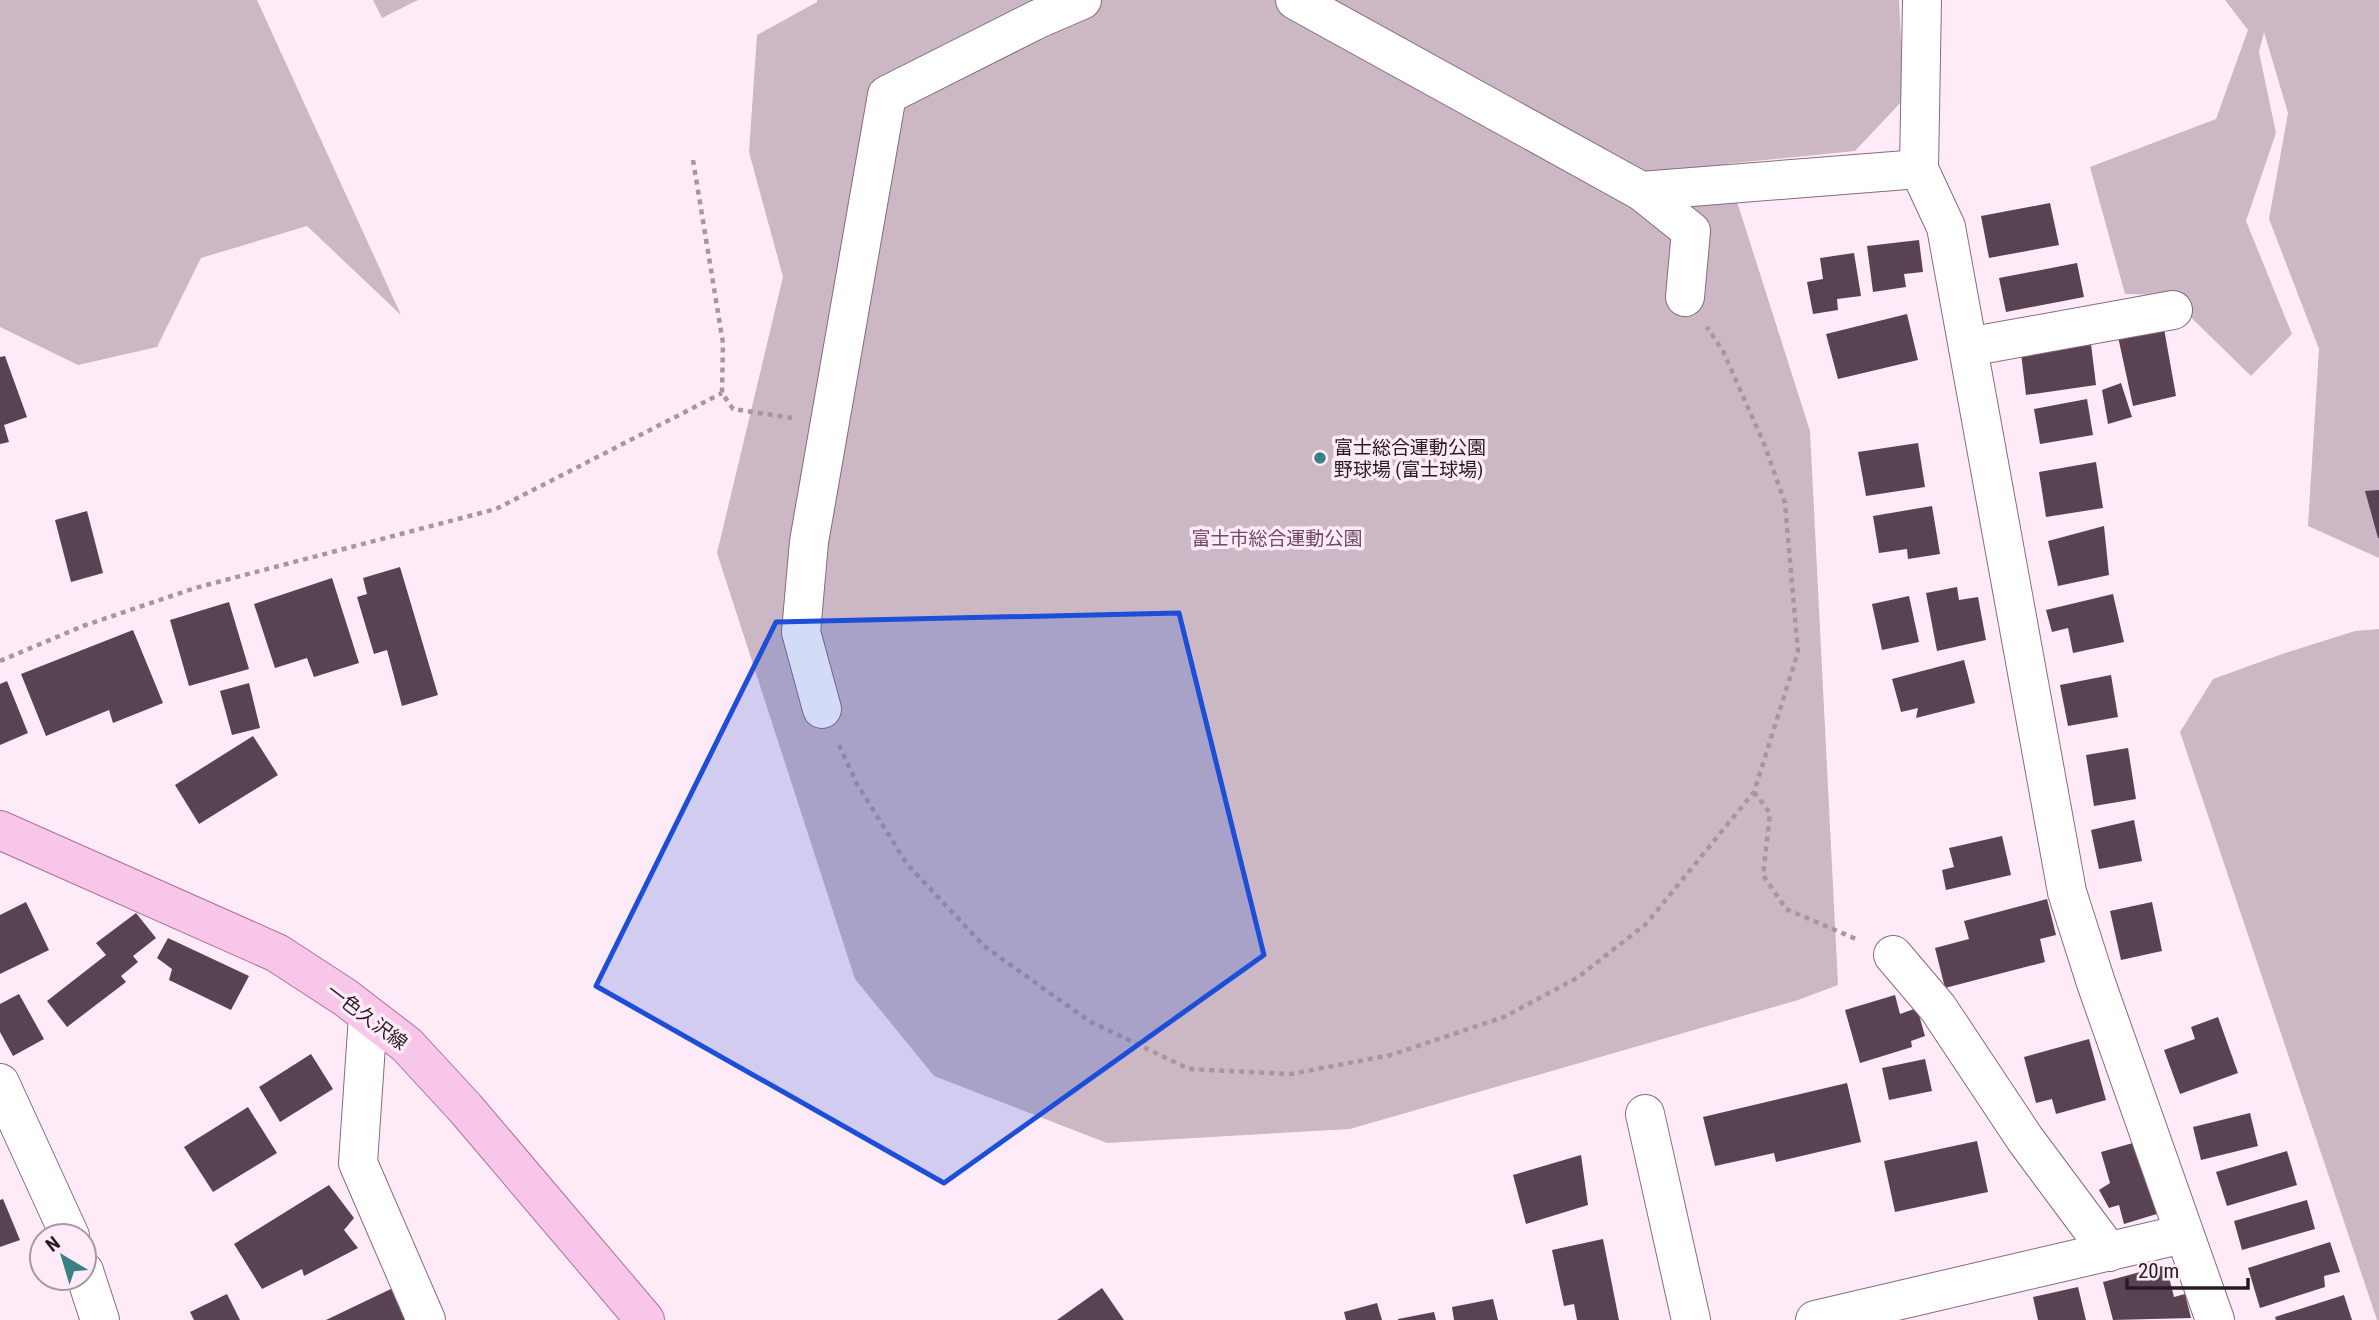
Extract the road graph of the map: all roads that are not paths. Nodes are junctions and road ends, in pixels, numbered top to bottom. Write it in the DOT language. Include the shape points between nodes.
graph roads {
  1 [pos="1082,0"];
  2 [pos="1295,0"];
  3 [pos="1922,0"];
  4 [pos="1033,9"];
  5 [pos="1919,169"];
  6 [pos="1641,191"];
  7 [pos="1685,297"];
  8 [pos="2173,310"];
  9 [pos="1968,347"];
  10 [pos="822,709"];
  11 [pos="0,830"];
  12 [pos="1892,955"];
  13 [pos="368,1016"];
  14 [pos="0,1083"];
  15 [pos="1645,1114"];
  16 [pos="63,1222"];
  17 [pos="2183,1234"];
  18 [pos="2109,1252"];
  19 [pos="91,1292"];
  20 [pos="100,1320"];
  21 [pos="426,1320"];
  22 [pos="645,1320"];
  23 [pos="1691,1320"];
  24 [pos="1815,1320"];
  25 [pos="2215,1320"];
  1 -- 4 [label="street"];
  2 -- 6 [label="street"];
  3 -- 5 [label="street"];
  4 -- 10 [label="street" via="887,95 809,542 801,632"];
  5 -- 6 [label="street"];
  5 -- 9 [label="street" via="1946,227"];
  6 -- 7 [label="street" via="1691,231"];
  8 -- 9 [label="street"];
  9 -- 17 [label="street" via="2067,892"];
  11 -- 13 [label="main road, 一色久沢線" via="277,953"];
  12 -- 18 [label="street" via="1938,1008 2025,1139"];
  13 -- 21 [label="street" via="358,1163"];
  13 -- 22 [label="main road, 一色久沢線" via="407,1045 466,1109"];
  14 -- 16 [label="street"];
  15 -- 23 [label="street"];
  17 -- 18 [label="street"];
  17 -- 25 [label="street"];
  18 -- 24 [label="street"];
  19 -- 20 [label="street"];
}
